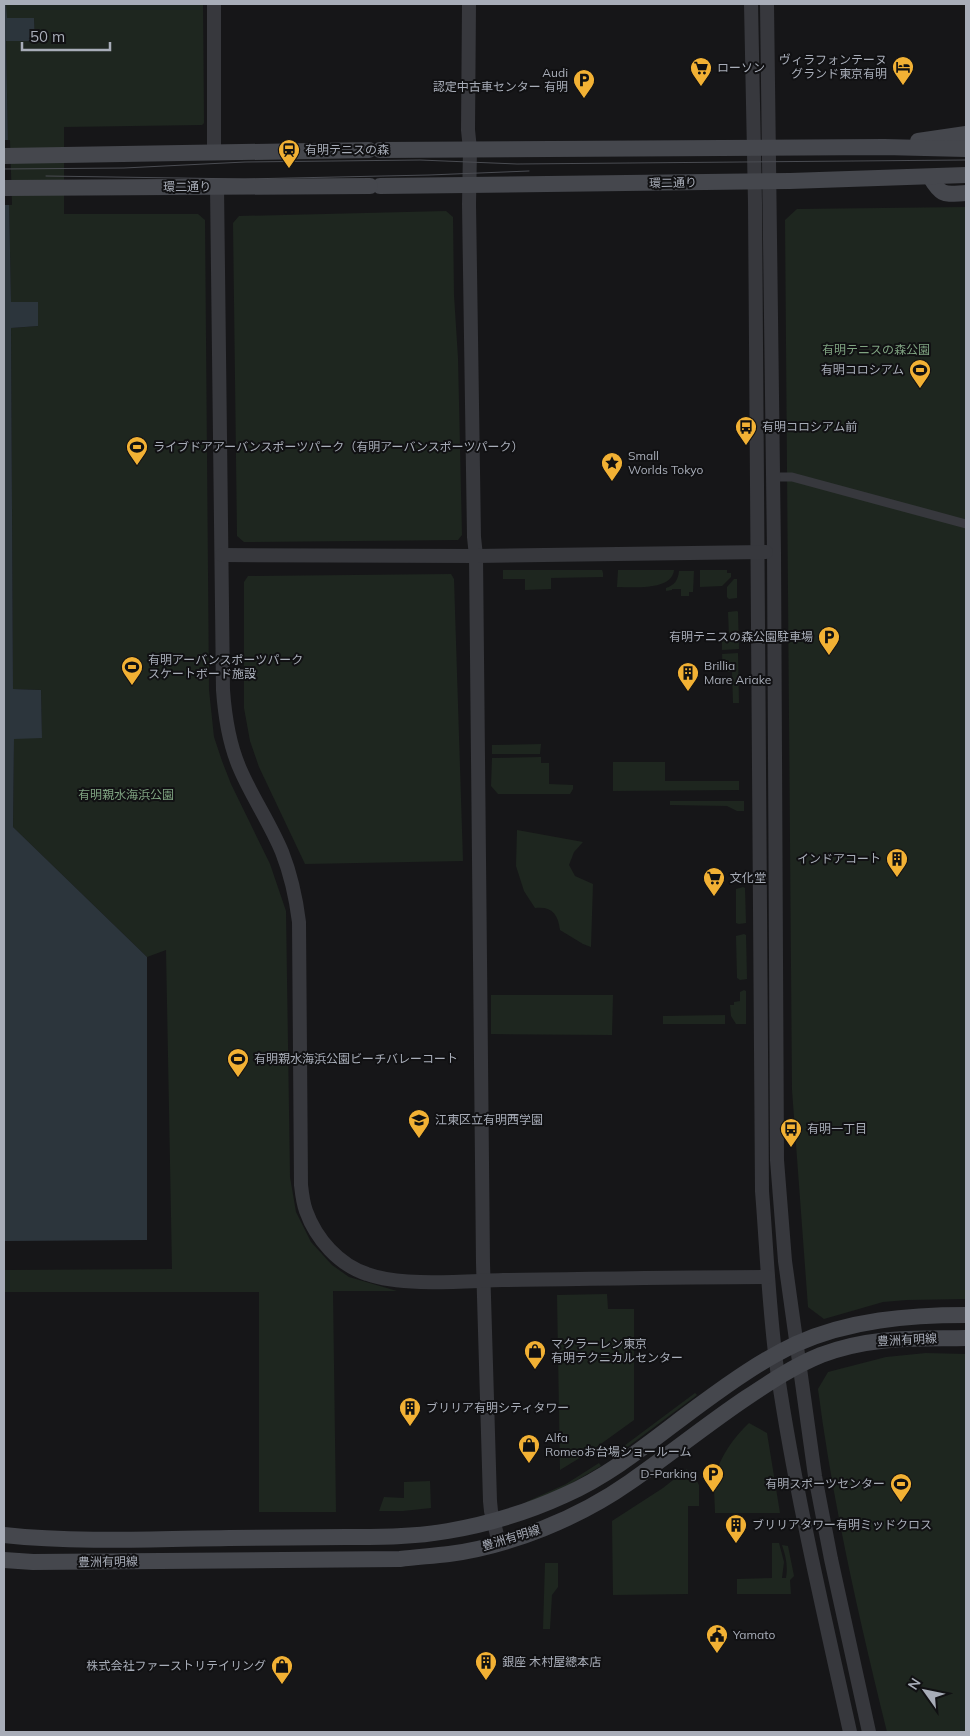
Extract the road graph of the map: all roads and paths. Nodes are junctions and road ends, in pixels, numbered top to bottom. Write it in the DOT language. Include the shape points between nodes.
graph roads {
  1 [pos="214,4"];
  2 [pos="468,4"];
  3 [pos="752,4"];
  4 [pos="767,4"];
  5 [pos="966,134"];
  6 [pos="884,147"];
  7 [pos="761,148"];
  8 [pos="470,149"];
  9 [pos="966,149"];
  10 [pos="214,153"];
  11 [pos="4,156"];
  12 [pos="966,175"];
  13 [pos="930,177"];
  14 [pos="762,182"];
  15 [pos="470,184"];
  16 [pos="217,186"];
  17 [pos="4,188"];
  18 [pos="966,193"];
  19 [pos="778,477"];
  20 [pos="966,524"];
  21 [pos="774,552"];
  22 [pos="756,553"];
  23 [pos="222,555"];
  24 [pos="476,556"];
  25 [pos="768,1277"];
  26 [pos="484,1281"];
  27 [pos="966,1314"];
  28 [pos="966,1338"];
  29 [pos="796,1344"];
  30 [pos="776,1355"];
  31 [pos="799,1365"];
  32 [pos="778,1377"];
  33 [pos="493,1522"];
  34 [pos="4,1535"];
  35 [pos="499,1543"];
  36 [pos="4,1560"];
  37 [pos="850,1732"];
  38 [pos="869,1732"];
  1 -- 10 [label="street"];
  2 -- 8 [label="street"];
  3 -- 7 [label="street"];
  4 -- 7 [label="street"];
  5 -- 6 [label="main road"];
  6 -- 7 [label="main road"];
  6 -- 9 [label="main road"];
  7 -- 8 [label="main road"];
  7 -- 14 [label="street"];
  8 -- 10 [label="main road"];
  8 -- 15 [label="street"];
  10 -- 11 [label="main road"];
  12 -- 13 [label="main road, 環二通り"];
  13 -- 14 [label="main road, 環二通り"];
  13 -- 18 [label="main road" via="940,192"];
  14 -- 15 [label="main road, 環二通り"];
  14 -- 21 [label="street"];
  14 -- 22 [label="street"];
  15 -- 16 [label="main road, 環二通り"];
  15 -- 24 [label="street"];
  16 -- 17 [label="main road, 環二通り"];
  16 -- 23 [label="street"];
  19 -- 20 [label="street" via="792,477"];
  21 -- 22 [label="street"];
  21 -- 29 [label="street" via="778,1160 785,1261"];
  22 -- 24 [label="street"];
  22 -- 25 [label="street" via="762,1191"];
  23 -- 24 [label="street"];
  23 -- 26 [label="street" via="225,718 240,769 281,850 296,898 299,922 301,1185 305,1210 322,1241 335,1255 366,1274 410,1281"];
  24 -- 26 [label="street"];
  25 -- 26 [label="street"];
  25 -- 30 [label="street"];
  26 -- 33 [label="street"];
  27 -- 29 [label="main road, 豊洲有明線" via="894,1318 827,1333"];
  28 -- 31 [label="main road, 豊洲有明線" via="865,1342"];
  29 -- 30 [label="main road, 豊洲有明線"];
  29 -- 31 [label="street"];
  30 -- 32 [label="street"];
  30 -- 33 [label="main road, 豊洲有明線" via="731,1382 595,1480 530,1510"];
  31 -- 32 [label="main road, 豊洲有明線"];
  31 -- 38 [label="street" via="815,1476"];
  32 -- 35 [label="main road, 豊洲有明線" via="592,1506 558,1523"];
  32 -- 37 [label="street" via="800,1501"];
  33 -- 34 [label="main road, 豊洲有明線" via="398,1536 108,1540"];
  33 -- 35 [label="street"];
  35 -- 36 [label="main road, 豊洲有明線" via="450,1554 400,1559"];
}
